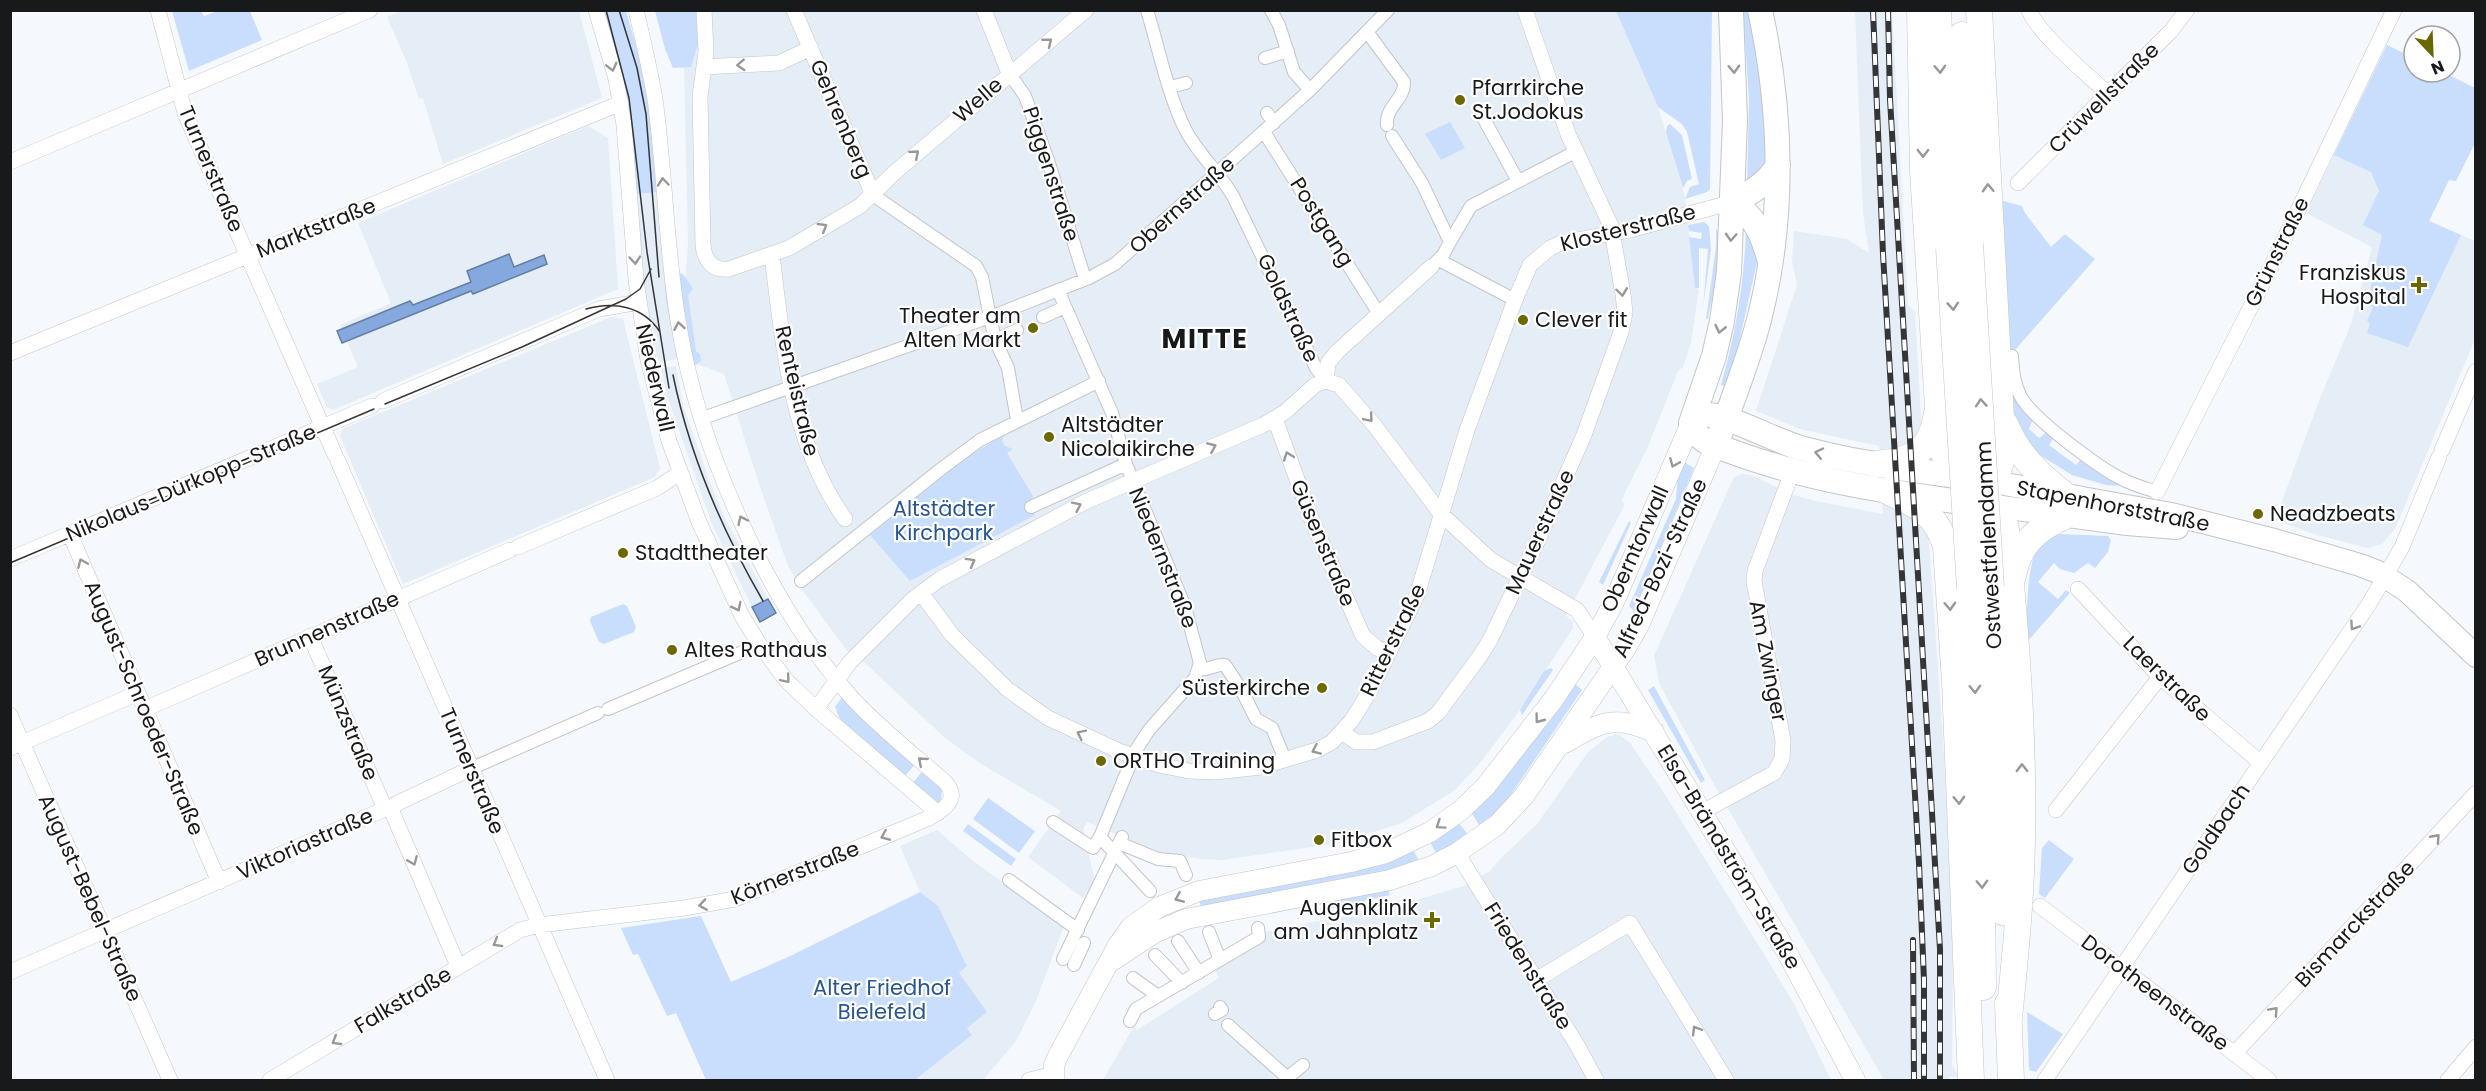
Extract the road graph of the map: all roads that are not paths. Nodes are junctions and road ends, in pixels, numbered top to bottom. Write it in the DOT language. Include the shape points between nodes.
graph roads {
  1 [pos="158,10"];
  2 [pos="370,10"];
  3 [pos="596,10"];
  4 [pos="636,10"];
  5 [pos="704,10"];
  6 [pos="794,10"];
  7 [pos="984,10"];
  8 [pos="1086,10"];
  9 [pos="1147,10"];
  10 [pos="1271,10"];
  11 [pos="1388,10"];
  12 [pos="1525,10"];
  13 [pos="1731,10"];
  14 [pos="1760,10"];
  15 [pos="1920,10"];
  16 [pos="1938,10"];
  17 [pos="2029,10"];
  18 [pos="2187,10"];
  19 [pos="2394,10"];
  20 [pos="1970,19"];
  21 [pos="1368,33"];
  22 [pos="810,48"];
  23 [pos="1288,51"];
  24 [pos="1265,58"];
  25 [pos="704,67"];
  26 [pos="1009,73"];
  27 [pos="1186,83"];
  28 [pos="1170,87"];
  29 [pos="1310,90"];
  30 [pos="178,91"];
  31 [pos="2107,93"];
  32 [pos="621,103"];
  33 [pos="1485,121"];
  34 [pos="1264,132"];
  35 [pos="1575,152"];
  36 [pos="10,162"];
  37 [pos="1778,165"];
  38 [pos="1216,173"];
  39 [pos="1518,181"];
  40 [pos="2018,183"];
  41 [pos="873,195"];
  42 [pos="1733,202"];
  43 [pos="1613,234"];
  44 [pos="1450,242"];
  45 [pos="1959,246"];
  46 [pos="772,255"];
  47 [pos="248,256"];
  48 [pos="1435,263"];
  49 [pos="1770,264"];
  50 [pos="1085,279"];
  51 [pos="1058,290"];
  52 [pos="1515,300"];
  53 [pos="639,302"];
  54 [pos="1065,307"];
  55 [pos="1379,314"];
  56 [pos="990,317"];
  57 [pos="1043,317"];
  58 [pos="1017,330"];
  59 [pos="995,340"];
  60 [pos="10,353"];
  61 [pos="2012,356"];
  62 [pos="2475,371"];
  63 [pos="1099,381"];
  64 [pos="1326,381"];
  65 [pos="792,387"];
  66 [pos="1938,406"];
  67 [pos="2001,415"];
  68 [pos="703,418"];
  69 [pos="1275,419"];
  70 [pos="1725,419"];
  71 [pos="1017,420"];
  72 [pos="1691,423"];
  73 [pos="323,427"];
  74 [pos="1716,445"];
  75 [pos="1126,464"];
  76 [pos="1876,464"];
  77 [pos="1792,472"];
  78 [pos="680,473"];
  79 [pos="1132,480"];
  80 [pos="1887,491"];
  81 [pos="1976,491"];
  82 [pos="2157,492"];
  83 [pos="2065,506"];
  84 [pos="1031,507"];
  85 [pos="1440,514"];
  86 [pos="855,531"];
  87 [pos="1942,533"];
  88 [pos="70,534"];
  89 [pos="13,557"];
  90 [pos="1519,576"];
  91 [pos="2385,576"];
  92 [pos="801,581"];
  93 [pos="1991,587"];
  94 [pos="2078,589"];
  95 [pos="921,593"];
  96 [pos="397,599"];
  97 [pos="310,636"];
  98 [pos="1595,637"];
  99 [pos="754,647"];
  100 [pos="1389,653"];
  101 [pos="2475,656"];
  102 [pos="1614,668"];
  103 [pos="1200,669"];
  104 [pos="2160,677"];
  105 [pos="837,679"];
  106 [pos="138,693"];
  107 [pos="145,709"];
  108 [pos="816,709"];
  109 [pos="10,715"];
  110 [pos="1342,732"];
  111 [pos="1654,732"];
  112 [pos="16,746"];
  113 [pos="1558,748"];
  114 [pos="1283,755"];
  115 [pos="1133,757"];
  116 [pos="2260,763"];
  117 [pos="470,769"];
  118 [pos="2475,793"];
  119 [pos="388,808"];
  120 [pos="943,809"];
  121 [pos="2056,810"];
  122 [pos="1702,812"];
  123 [pos="1053,822"];
  124 [pos="1102,833"];
  125 [pos="1119,844"];
  126 [pos="1457,853"];
  127 [pos="1186,875"];
  128 [pos="1009,880"];
  129 [pos="219,882"];
  130 [pos="1150,891"];
  131 [pos="2040,906"];
  132 [pos="539,925"];
  133 [pos="1258,928"];
  134 [pos="103,931"];
  135 [pos="1211,938"];
  136 [pos="1082,939"];
  137 [pos="1179,941"];
  138 [pos="1155,955"];
  139 [pos="1220,960"];
  140 [pos="1069,962"];
  141 [pos="1111,962"];
  142 [pos="458,966"];
  143 [pos="2122,968"];
  144 [pos="10,972"];
  145 [pos="1199,973"];
  146 [pos="1536,980"];
  147 [pos="1182,982"];
  148 [pos="1137,984"];
  149 [pos="1158,996"];
  150 [pos="1130,1021"];
  151 [pos="1227,1025"];
  152 [pos="2475,1047"];
  153 [pos="2234,1054"];
  154 [pos="1303,1065"];
  155 [pos="2011,1076"];
  156 [pos="1054,1077"];
  157 [pos="1978,1077"];
  158 [pos="1288,1079"];
  159 [pos="170,1080"];
  160 [pos="270,1080"];
  161 [pos="607,1080"];
  162 [pos="1029,1080"];
  163 [pos="1596,1080"];
  164 [pos="1726,1080"];
  165 [pos="1855,1080"];
  166 [pos="2045,1080"];
  167 [pos="2269,1080"];
  168 [pos="2448,1080"];
  1 -- 30 [label="street, Turnerstraße"];
  2 -- 30 [label="street"];
  3 -- 32 [label="street, Niederwall, one-way"];
  68 -- 4 [label="street, Niederwall, one-way" via="679,328 654,98"];
  5 -- 25 [label="street"];
  6 -- 22 [label="street, Gehrenberg"];
  7 -- 26 [label="street"];
  26 -- 8 [label="street, Welle, one-way"];
  9 -- 28 [label="street, Goldstraße"];
  10 -- 23 [label="street"];
  11 -- 21 [label="street, Obernstraße"];
  12 -- 35 [label="street, Mauerstraße"];
  13 -- 42 [label="main road, Oberntorwall, one-way" via="1735,94"];
  14 -- 37 [label="main road, Alfred-Bozi-Straße" via="1776,108"];
  15 -- 45 [label="highway, one-way" via="1923,171"];
  16 -- 45 [label="highway, Ostwestfalendamm, one-way"];
  17 -- 31 [label="street" via="2044,32"];
  18 -- 31 [label="street, Crüwellstraße" via="2179,23"];
  19 -- 82 [label="street, Grünstraße" via="2270,269"];
  45 -- 20 [label="highway, Ostwestfalendamm, one-way"];
  21 -- 29 [label="street, Obernstraße"];
  21 -- 44 [label="street" via="1404,82 1404,90 1386,116 1389,131 1422,183"];
  22 -- 25 [label="street, Gehrenberg, one-way" via="779,63"];
  22 -- 41 [label="street, Gehrenberg"];
  23 -- 24 [label="street"];
  23 -- 29 [label="street" via="1294,72"];
  25 -- 46 [label="street, Welle" via="700,96 704,254 722,270"];
  41 -- 26 [label="street, Welle, one-way"];
  26 -- 50 [label="street, Piggenstraße" via="1025,96"];
  27 -- 28 [label="street"];
  28 -- 38 [label="street, Goldstraße" via="1184,127"];
  29 -- 34 [label="street, Obernstraße" via="1271,118"];
  30 -- 36 [label="street"];
  30 -- 47 [label="street, Turnerstraße"];
  31 -- 40 [label="street, Crüwellstraße"];
  32 -- 47 [label="street, Marktstraße"];
  32 -- 53 [label="street, Niederwall, one-way"];
  33 -- 39 [label="street"];
  34 -- 38 [label="street, Obernstraße"];
  34 -- 55 [label="street, Postgang"];
  35 -- 39 [label="street"];
  35 -- 43 [label="street, Mauerstraße"];
  37 -- 42 [label="main road" via="1763,185"];
  37 -- 49 [label="main road, Alfred-Bozi-Straße"];
  38 -- 50 [label="street, Obernstraße" via="1124,257"];
  38 -- 64 [label="street, Goldstraße" via="1233,196 1316,368"];
  39 -- 44 [label="street" via="1471,206"];
  46 -- 41 [label="street, Welle, one-way"];
  41 -- 56 [label="street, Gehrenberg" via="976,266"];
  42 -- 43 [label="street, Klosterstraße"];
  42 -- 49 [label="main road" via="1758,227"];
  42 -- 72 [label="main road, Oberntorwall, one-way" via="1722,321 1706,384"];
  43 -- 52 [label="street, Klosterstraße" via="1550,248 1530,266"];
  43 -- 90 [label="street, Mauerstraße, one-way" via="1624,304 1621,332 1584,435"];
  44 -- 48 [label="street"];
  45 -- 66 [label="highway"];
  67 -- 45 [label="highway, one-way"];
  45 -- 93 [label="highway, Ostwestfalendamm, bridge"];
  46 -- 65 [label="street, Renteistraße"];
  47 -- 60 [label="street, Marktstraße"];
  47 -- 73 [label="street, Turnerstraße"];
  48 -- 52 [label="street"];
  48 -- 55 [label="street"];
  49 -- 70 [label="main road, Alfred-Bozi-Straße" via="1756,330"];
  50 -- 51 [label="street, Obernstraße"];
  51 -- 54 [label="street, Niedernstraße"];
  51 -- 56 [label="street, Obernstraße" via="1024,310"];
  52 -- 85 [label="street, Ritterstraße"];
  53 -- 73 [label="street, Nikolaus-Dürkopp-Straße" via="599,309"];
  53 -- 78 [label="street, Niederwall" via="652,380"];
  54 -- 57 [label="street"];
  54 -- 63 [label="street, Niedernstraße" via="1071,330"];
  55 -- 64 [label="street" via="1330,360"];
  56 -- 59 [label="street"];
  56 -- 65 [label="street, Obernstraße"];
  58 -- 59 [label="street"];
  59 -- 71 [label="street" via="1008,368"];
  61 -- 82 [label="street, Stapenhorststraße" via="2013,374 2022,398 2043,423 2113,474"];
  62 -- 91 [label="street, Goldbach" via="2402,547"];
  63 -- 71 [label="street"];
  63 -- 75 [label="street, Niedernstraße"];
  64 -- 69 [label="street" via="1315,385"];
  64 -- 85 [label="street, Goldstraße, one-way" via="1339,386 1358,406"];
  65 -- 68 [label="street, Obernstraße"];
  65 -- 86 [label="street, Renteistraße" via="813,461 825,488"];
  66 -- 76 [label="highway" via="1936,425 1924,447 1909,459"];
  66 -- 81 [label="highway" via="1944,454"];
  67 -- 81 [label="highway" via="2002,462 1995,476"];
  67 -- 83 [label="highway" via="2016,448"];
  105 -- 68 [label="street, Niederwall, one-way" via="799,628 759,556 722,474"];
  79 -- 69 [label="street, one-way"];
  100 -- 69 [label="street, Güsenstraße, one-way" via="1364,636 1313,523"];
  70 -- 72 [label="main road" via="1706,415"];
  70 -- 74 [label="main road, Alfred-Bozi-Straße"];
  76 -- 70 [label="main road, Stapenhorststraße, one-way" via="1785,444"];
  71 -- 86 [label="street"];
  72 -- 74 [label="main road, Stapenhorststraße" via="1698,436"];
  72 -- 98 [label="street, Oberntorwall, one-way" via="1614,602"];
  73 -- 88 [label="street, Nikolaus-Dürkopp-Straße"];
  73 -- 96 [label="street, Turnerstraße"];
  74 -- 77 [label="main road, Stapenhorststraße"];
  74 -- 102 [label="street, Alfred-Bozi-Straße" via="1639,625"];
  75 -- 79 [label="street, Niedernstraße"];
  75 -- 84 [label="street"];
  76 -- 81 [label="main road, Stapenhorststraße"];
  77 -- 80 [label="main road, Stapenhorststraße"];
  77 -- 122 [label="street, Am Zwinger" via="1754,581 1783,741 1782,759 1774,773"];
  78 -- 96 [label="street, Brunnenstraße" via="657,488"];
  78 -- 108 [label="street, Niederwall, one-way" via="742,616 786,680"];
  95 -- 79 [label="street, one-way" via="939,579"];
  79 -- 103 [label="street, Niedernstraße" via="1185,607"];
  80 -- 81 [label="main road, Stapenhorststraße"];
  80 -- 87 [label="highway" via="1927,512"];
  81 -- 83 [label="main road, Stapenhorststraße"];
  81 -- 87 [label="highway" via="1950,516"];
  81 -- 93 [label="highway" via="2004,520"];
  83 -- 91 [label="main road, Stapenhorststraße" via="2158,526 2221,527 2353,562"];
  83 -- 93 [label="highway" via="2030,537"];
  85 -- 90 [label="street, Goldstraße" via="1491,560"];
  85 -- 100 [label="street, Ritterstraße" via="1417,596"];
  86 -- 92 [label="street"];
  87 -- 157 [label="highway, one-way" via="1947,557"];
  88 -- 89 [label="street, Nikolaus-Dürkopp-Straße"];
  106 -- 88 [label="street, August-Schroeder-Straße, one-way"];
  90 -- 98 [label="street, Goldstraße" via="1577,610"];
  90 -- 110 [label="street, Mauerstraße" via="1490,640 1433,718 1373,742 1356,742"];
  91 -- 101 [label="main road, Stapenhorststraße" via="2423,604"];
  91 -- 116 [label="street, Goldbach, one-way"];
  155 -- 93 [label="highway, Ostwestfalendamm, one-way"];
  93 -- 157 [label="highway, Ostwestfalendamm, one-way"];
  94 -- 104 [label="street, Laerstraße"];
  95 -- 105 [label="street"];
  115 -- 95 [label="street, one-way" via="1048,718 1000,683 952,635"];
  96 -- 97 [label="street, Brunnenstraße"];
  96 -- 117 [label="street, Turnerstraße"];
  97 -- 107 [label="street, Brunnenstraße"];
  97 -- 119 [label="street, Münzstraße"];
  98 -- 102 [label="street, Elsa-Brändström-Straße"];
  98 -- 141 [label="street, Oberntorwall, one-way" via="1494,777 1445,822 1386,853 1193,892 1159,907 1131,927"];
  99 -- 117 [label="street, Viktoriastraße"];
  100 -- 110 [label="street, Ritterstraße"];
  102 -- 111 [label="street, Elsa-Brändström-Straße"];
  102 -- 113 [label="street, Alfred-Bozi-Straße"];
  103 -- 114 [label="street" via="1225,665 1256,719 1272,728"];
  103 -- 115 [label="street" via="1149,730"];
  104 -- 116 [label="street, Laerstraße"];
  104 -- 121 [label="street"];
  105 -- 108 [label="street"];
  120 -- 105 [label="street, Niederwall, one-way" via="952,800 949,785 868,714"];
  106 -- 107 [label="street, August-Schroeder-Straße"];
  106 -- 112 [label="street"];
  107 -- 129 [label="street, August-Schroeder-Straße"];
  108 -- 120 [label="street, Niederwall"];
  109 -- 112 [label="street, August-Bebel-Straße"];
  110 -- 115 [label="street, Ritterstraße, one-way" via="1308,754 1233,771 1189,771"];
  111 -- 113 [label="street" via="1611,721"];
  111 -- 122 [label="street, Elsa-Brändström-Straße"];
  112 -- 134 [label="street, August-Bebel-Straße"];
  113 -- 126 [label="street, Alfred-Bozi-Straße" via="1524,796 1497,825"];
  115 -- 124 [label="street"];
  116 -- 143 [label="street, Goldbach"];
  117 -- 119 [label="street, Viktoriastraße"];
  117 -- 132 [label="street, Turnerstraße"];
  153 -- 118 [label="street, Bismarckstraße, one-way"];
  119 -- 129 [label="street, Viktoriastraße"];
  119 -- 142 [label="street, Münzstraße, one-way"];
  120 -- 132 [label="street, Körnerstraße, one-way" via="735,899"];
  122 -- 165 [label="street, Elsa-Brändström-Straße" via="1784,947"];
  123 -- 124 [label="street" via="1093,848"];
  124 -- 125 [label="street"];
  125 -- 127 [label="street" via="1158,859 1180,861"];
  125 -- 130 [label="street"];
  125 -- 136 [label="street"];
  126 -- 141 [label="street, Alfred-Bozi-Straße" via="1390,880 1169,925"];
  126 -- 146 [label="street, Friedenstraße"];
  128 -- 136 [label="street"];
  129 -- 134 [label="street, Viktoriastraße"];
  131 -- 143 [label="street, Dorotheenstraße"];
  132 -- 142 [label="street, Falkstraße, one-way" via="520,930"];
  132 -- 161 [label="street, Turnerstraße"];
  133 -- 139 [label="street" via="1259,937"];
  134 -- 144 [label="street, Viktoriastraße"];
  134 -- 159 [label="street, August-Bebel-Straße"];
  135 -- 139 [label="street"];
  136 -- 140 [label="street"];
  137 -- 145 [label="street"];
  138 -- 147 [label="street"];
  139 -- 145 [label="street"];
  141 -- 156 [label="street, Oberntorwall" via="1058,1056"];
  142 -- 160 [label="street, Falkstraße, one-way"];
  143 -- 153 [label="street, Dorotheenstraße"];
  143 -- 166 [label="street, Goldbach"];
  145 -- 147 [label="street"];
  146 -- 163 [label="street, Friedenstraße"];
  164 -- 146 [label="street, one-way" via="1630,924"];
  147 -- 149 [label="street"];
  148 -- 149 [label="street"];
  149 -- 150 [label="street" via="1136,1009"];
  151 -- 158 [label="street"];
  152 -- 168 [label="street"];
  153 -- 167 [label="street, Dorotheenstraße"];
  154 -- 158 [label="street"];
  156 -- 162 [label="street"];
}
